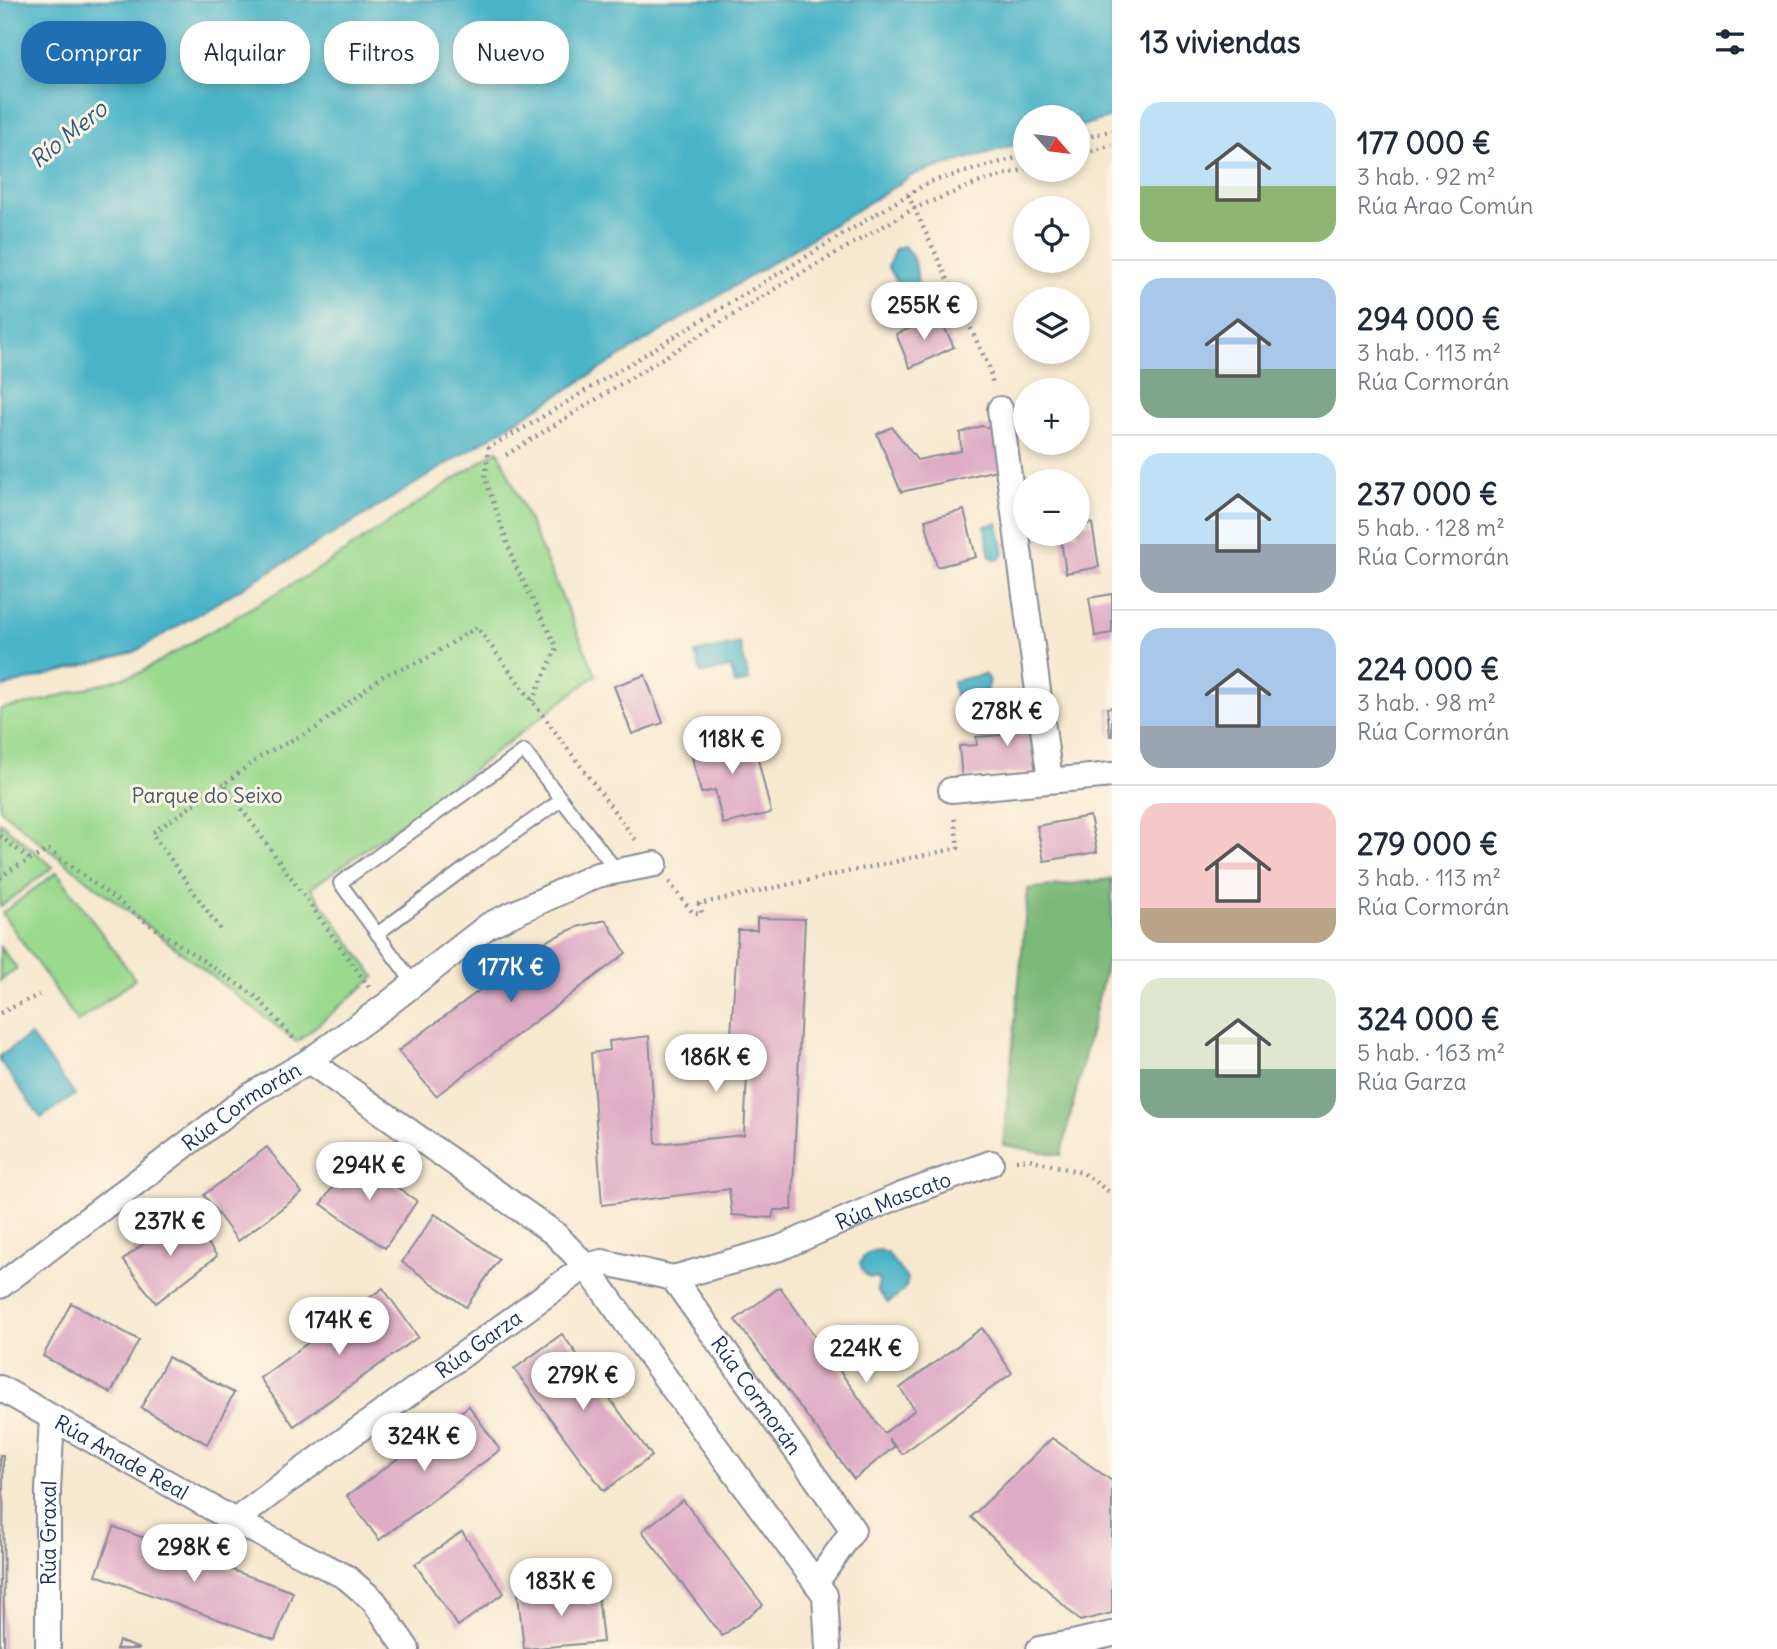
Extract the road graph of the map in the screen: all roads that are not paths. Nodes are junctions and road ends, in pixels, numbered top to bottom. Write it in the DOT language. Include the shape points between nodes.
graph roads {
  1 [pos="1000,409"];
  2 [pos="1112,775"];
  3 [pos="1050,780"];
  4 [pos="951,790"];
  5 [pos="561,800"];
  6 [pos="655,864"];
  7 [pos="617,872"];
  8 [pos="377,934"];
  9 [pos="414,984"];
  10 [pos="309,1061"];
  11 [pos="991,1163"];
  12 [pos="586,1266"];
  13 [pos="673,1278"];
  14 [pos="0,1286"];
  15 [pos="0,1388"];
  16 [pos="52,1419"];
  17 [pos="235,1521"];
  18 [pos="816,1583"];
  19 [pos="1112,1634"];
  20 [pos="48,1649"];
  21 [pos="407,1649"];
  22 [pos="828,1649"];
  23 [pos="1039,1649"];
  1 -- 3 [label="street"];
  2 -- 3 [label="street"];
  3 -- 4 [label="street"];
  5 -- 7 [label="lane"];
  5 -- 8 [label="lane"];
  5 -- 8 [label="lane" via="524,751 340,883"];
  6 -- 7 [label="street"];
  7 -- 9 [label="street" via="597,875 489,925"];
  8 -- 9 [label="lane"];
  9 -- 10 [label="street"];
  10 -- 12 [label="street, Rúa Cormorán" via="554,1233"];
  10 -- 14 [label="street, Rúa Cormorán" via="251,1095"];
  11 -- 13 [label="street, Rúa Mascato" via="899,1196 780,1248"];
  12 -- 13 [label="street" via="602,1262"];
  12 -- 17 [label="street, Rúa Garza"];
  12 -- 18 [label="street, Rúa Cormorán"];
  13 -- 18 [label="street, Rúa Cormorán" via="853,1530"];
  15 -- 16 [label="street, Rúa Anade Real"];
  16 -- 17 [label="street, Rúa Anade Real"];
  16 -- 20 [label="street, Rúa Graxal"];
  17 -- 21 [label="street, Rúa Anade Real" via="346,1577 374,1601"];
  18 -- 22 [label="street, Rúa Cormorán" via="825,1595"];
  19 -- 23 [label="street"];
}
